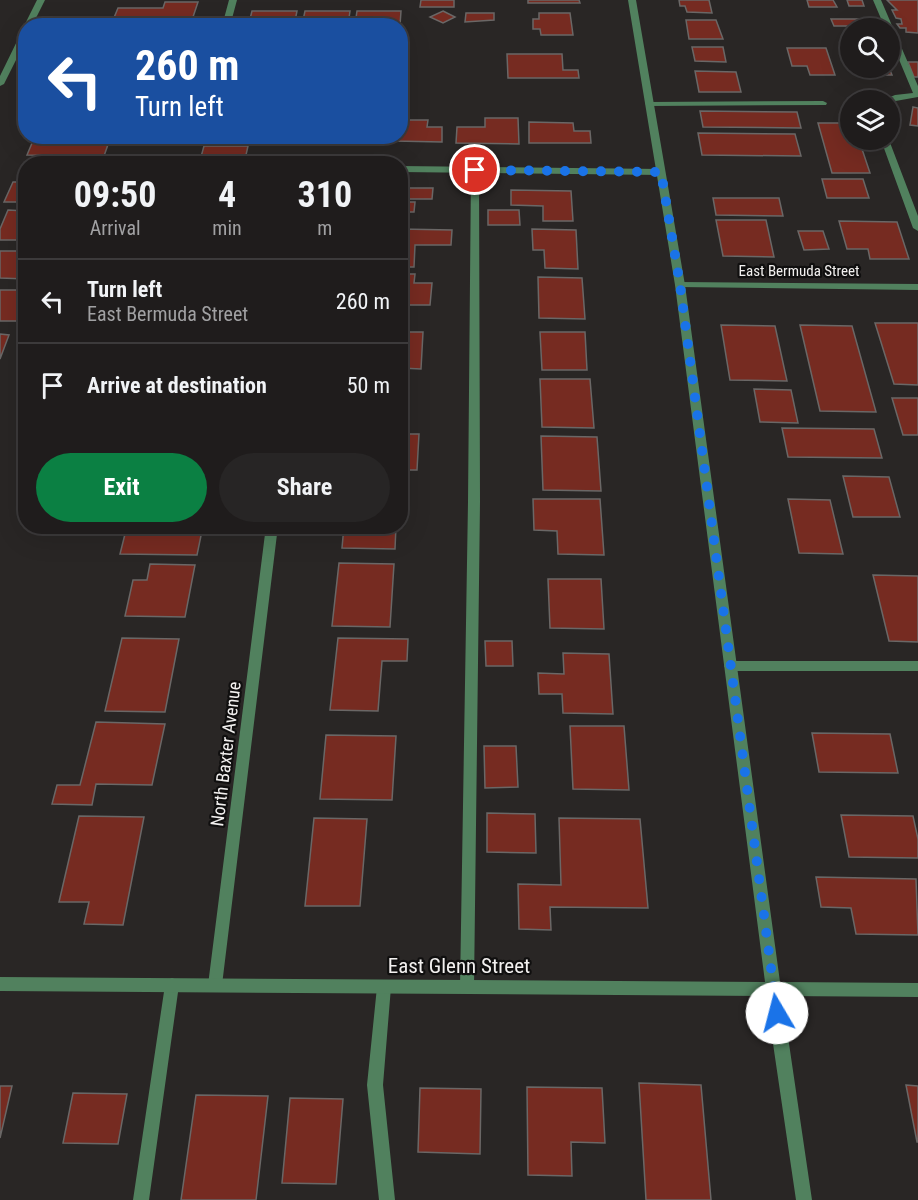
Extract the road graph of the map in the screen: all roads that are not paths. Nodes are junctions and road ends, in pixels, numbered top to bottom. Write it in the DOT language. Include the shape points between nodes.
graph roads {
  1 [pos="41,0"];
  2 [pos="233,0"];
  3 [pos="632,0"];
  4 [pos="877,0"];
  5 [pos="32,18"];
  6 [pos="228,18"];
  7 [pos="884,18"];
  8 [pos="18,48"];
  9 [pos="900,55"];
  10 [pos="0,84"];
  11 [pos="917,95"];
  12 [pos="900,97"];
  13 [pos="649,104"];
  14 [pos="824,104"];
  15 [pos="889,150"];
  16 [pos="408,169"];
  17 [pos="475,170"];
  18 [pos="661,172"];
  19 [pos="918,228"];
  20 [pos="680,285"];
  21 [pos="918,286"];
  22 [pos="271,534"];
  23 [pos="730,666"];
  24 [pos="918,666"];
  25 [pos="0,984"];
  26 [pos="172,985"];
  27 [pos="215,985"];
  28 [pos="384,987"];
  29 [pos="467,987"];
  30 [pos="773,989"];
  31 [pos="918,990"];
  32 [pos="141,1200"];
  33 [pos="387,1200"];
  34 [pos="804,1200"];
  1 -- 5 [label="street"];
  2 -- 6 [label="street"];
  3 -- 13 [label="street"];
  4 -- 7 [label="street"];
  8 -- 10 [label="street"];
  9 -- 11 [label="street"];
  11 -- 12 [label="street"];
  13 -- 14 [label="street"];
  13 -- 18 [label="street"];
  15 -- 19 [label="street"];
  16 -- 17 [label="street"];
  17 -- 18 [label="street"];
  17 -- 29 [label="street"];
  18 -- 20 [label="street"];
  20 -- 21 [label="street, East Bermuda Street"];
  20 -- 23 [label="street"];
  22 -- 27 [label="street, North Baxter Avenue"];
  23 -- 24 [label="street"];
  23 -- 30 [label="street"];
  25 -- 26 [label="street, East Glenn Street"];
  26 -- 27 [label="street, East Glenn Street"];
  26 -- 32 [label="street"];
  27 -- 28 [label="street, East Glenn Street"];
  28 -- 29 [label="street, East Glenn Street"];
  28 -- 33 [label="street" via="375,1085"];
  29 -- 30 [label="street, East Glenn Street"];
  30 -- 31 [label="street, East Glenn Street"];
  30 -- 34 [label="street"];
}
